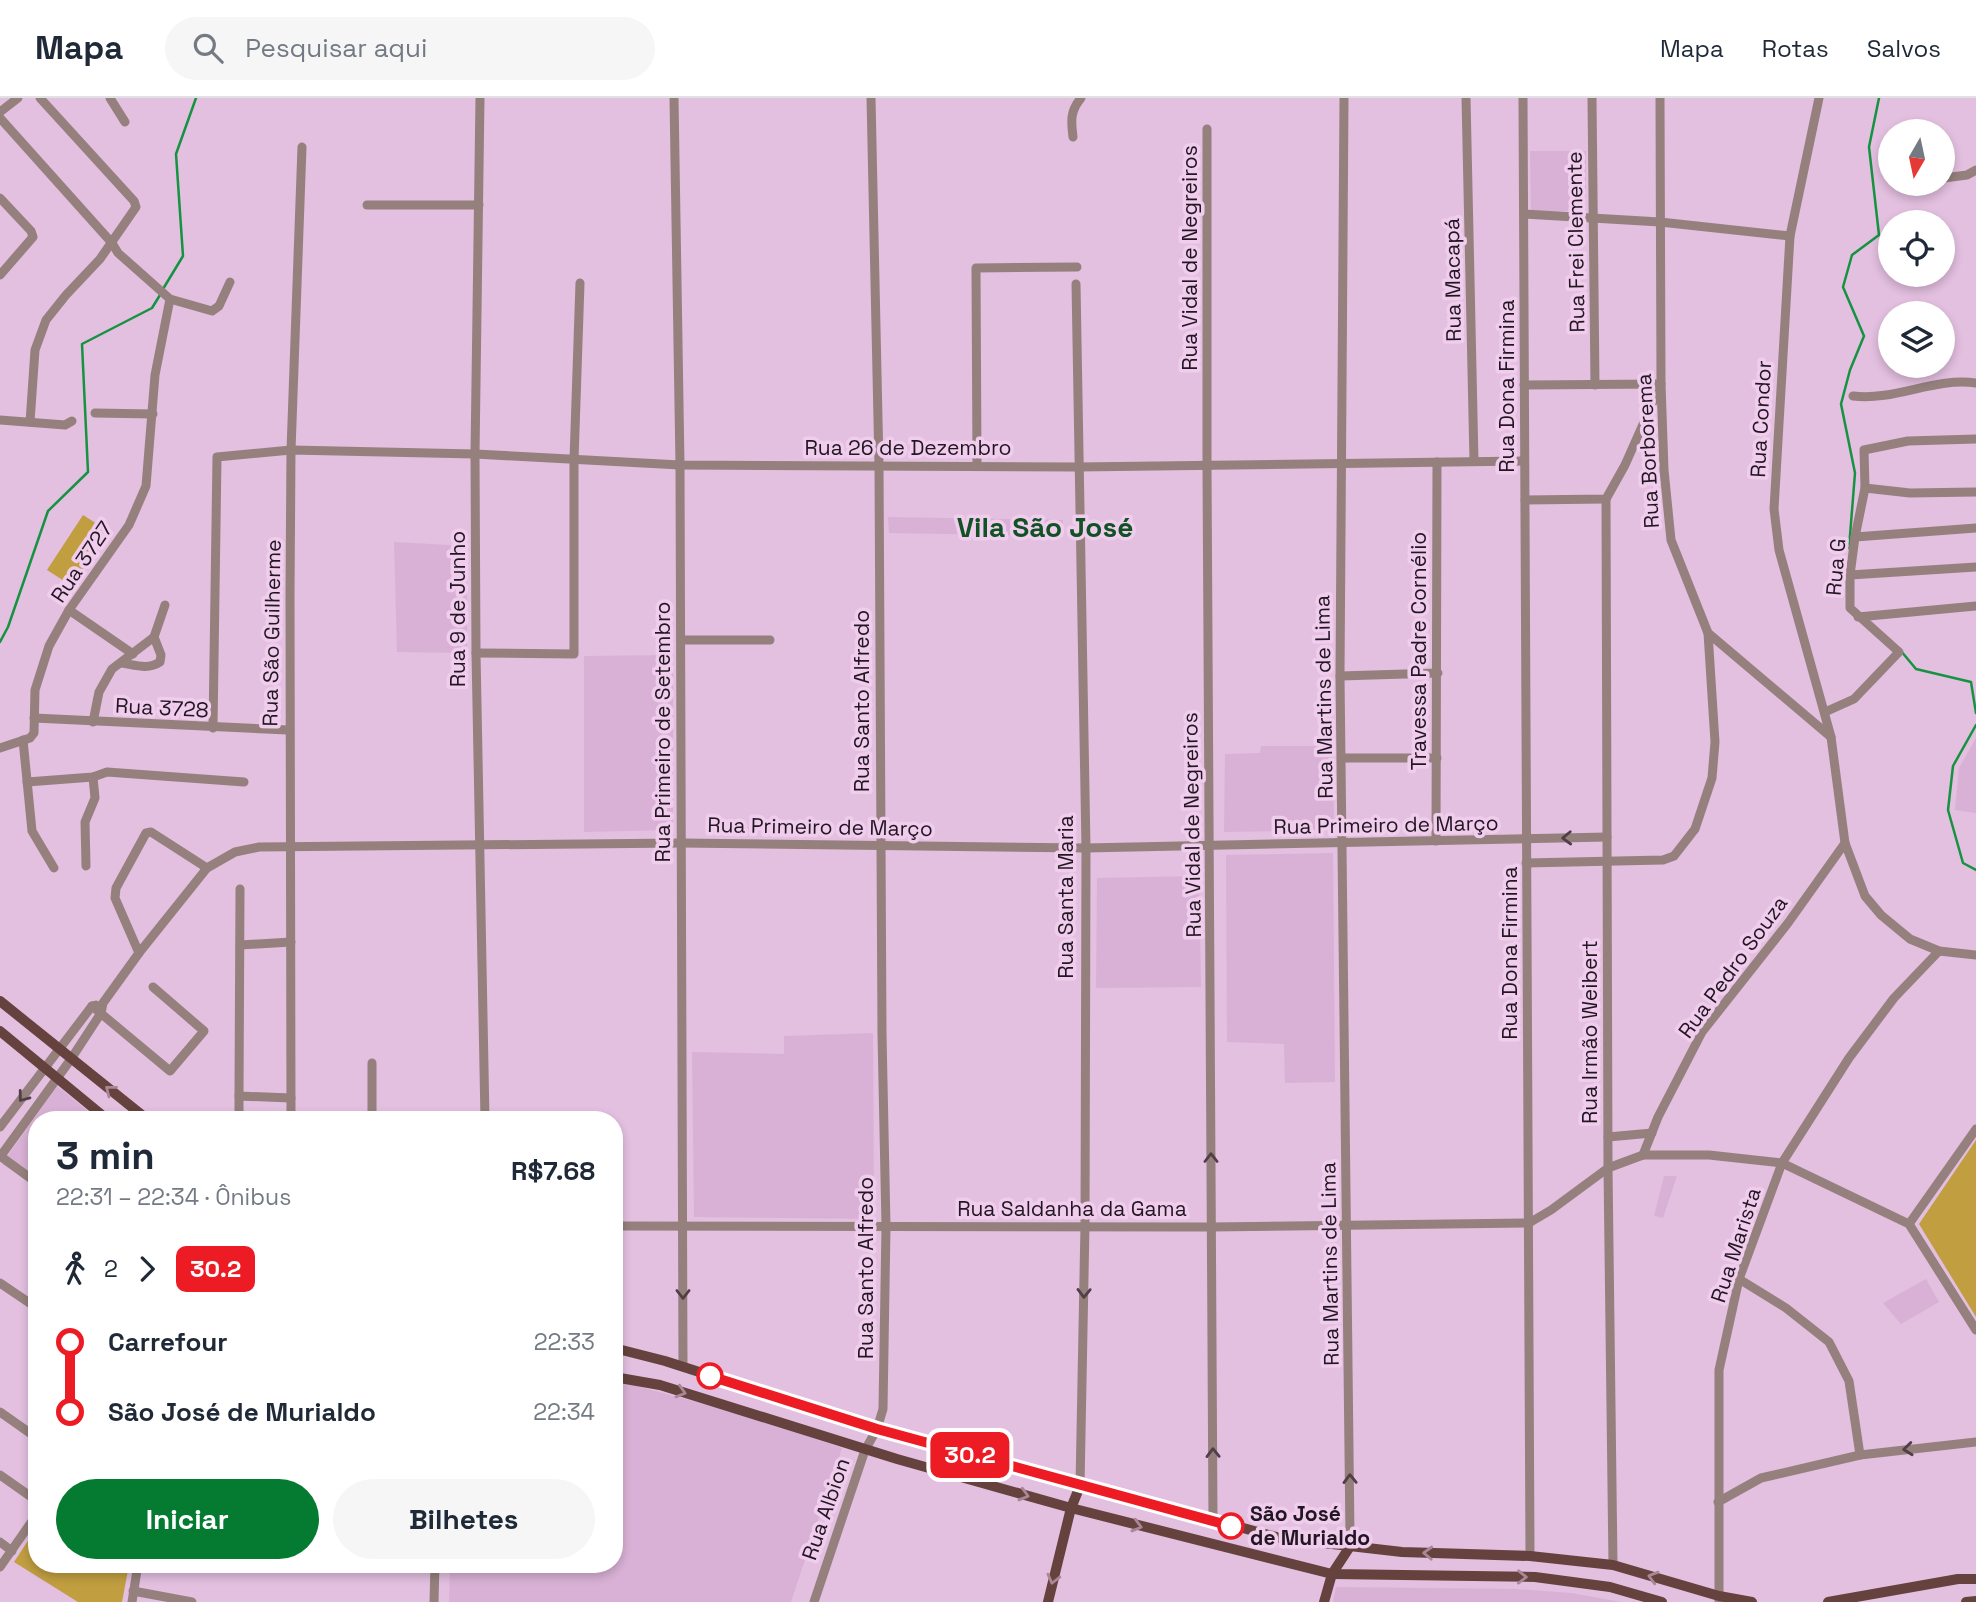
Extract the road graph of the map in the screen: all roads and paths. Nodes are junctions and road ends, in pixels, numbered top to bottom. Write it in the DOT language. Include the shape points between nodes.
graph roads {
  1 [pos="18,98"];
  2 [pos="40,98"];
  3 [pos="110,98"];
  4 [pos="480,98"];
  5 [pos="674,98"];
  6 [pos="871,98"];
  7 [pos="1081,98"];
  8 [pos="1344,98"];
  9 [pos="1466,98"];
  10 [pos="1523,98"];
  11 [pos="1592,98"];
  12 [pos="1660,98"];
  13 [pos="1819,98"];
  14 [pos="0,112"];
  15 [pos="0,118"];
  16 [pos="125,122"];
  17 [pos="1208,129"];
  18 [pos="1073,137"];
  19 [pos="302,147"];
  20 [pos="1976,170"];
  21 [pos="1955,177"];
  22 [pos="0,198"];
  23 [pos="367,205"];
  24 [pos="478,205"];
  25 [pos="1524,214"];
  26 [pos="1592,219"];
  27 [pos="1660,222"];
  28 [pos="1790,236"];
  29 [pos="112,243"];
  30 [pos="1077,267"];
  31 [pos="0,274"];
  32 [pos="230,282"];
  33 [pos="580,283"];
  34 [pos="1076,284"];
  35 [pos="170,299"];
  36 [pos="1976,383"];
  37 [pos="1661,384"];
  38 [pos="1524,385"];
  39 [pos="1595,385"];
  40 [pos="1853,396"];
  41 [pos="95,413"];
  42 [pos="153,414"];
  43 [pos="0,420"];
  44 [pos="72,421"];
  45 [pos="30,422"];
  46 [pos="1976,439"];
  47 [pos="291,450"];
  48 [pos="475,454"];
  49 [pos="574,460"];
  50 [pos="1474,461"];
  51 [pos="1524,461"];
  52 [pos="1437,462"];
  53 [pos="1341,464"];
  54 [pos="680,465"];
  55 [pos="879,465"];
  56 [pos="977,466"];
  57 [pos="1078,467"];
  58 [pos="1207,467"];
  59 [pos="1866,488"];
  60 [pos="1976,492"];
  61 [pos="1606,499"];
  62 [pos="1525,500"];
  63 [pos="1976,528"];
  64 [pos="1855,537"];
  65 [pos="1976,567"];
  66 [pos="1850,575"];
  67 [pos="164,606"];
  68 [pos="1976,606"];
  69 [pos="69,610"];
  70 [pos="1858,617"];
  71 [pos="1708,633"];
  72 [pos="154,637"];
  73 [pos="681,640"];
  74 [pos="770,640"];
  75 [pos="476,653"];
  76 [pos="133,654"];
  77 [pos="122,663"];
  78 [pos="1438,673"];
  79 [pos="1340,676"];
  80 [pos="1825,712"];
  81 [pos="93,722"];
  82 [pos="35,723"];
  83 [pos="213,728"];
  84 [pos="288,730"];
  85 [pos="1831,737"];
  86 [pos="23,740"];
  87 [pos="0,748"];
  88 [pos="1342,758"];
  89 [pos="1437,758"];
  90 [pos="93,777"];
  91 [pos="27,782"];
  92 [pos="244,782"];
  93 [pos="1607,837"];
  94 [pos="1526,840"];
  95 [pos="1436,841"];
  96 [pos="1344,842"];
  97 [pos="681,843"];
  98 [pos="1845,843"];
  99 [pos="880,845"];
  100 [pos="1211,845"];
  101 [pos="478,846"];
  102 [pos="291,848"];
  103 [pos="1086,848"];
  104 [pos="1606,861"];
  105 [pos="1526,863"];
  106 [pos="86,866"];
  107 [pos="54,868"];
  108 [pos="206,868"];
  109 [pos="240,889"];
  110 [pos="291,942"];
  111 [pos="240,945"];
  112 [pos="1939,951"];
  113 [pos="139,953"];
  114 [pos="1976,955"];
  115 [pos="153,987"];
  116 [pos="0,1002"];
  117 [pos="102,1008"];
  118 [pos="0,1031"];
  119 [pos="59,1049"];
  120 [pos="71,1059"];
  121 [pos="372,1063"];
  122 [pos="46,1067"];
  123 [pos="57,1077"];
  124 [pos="239,1096"];
  125 [pos="291,1098"];
  126 [pos="33,1111"];
  127 [pos="97,1111"];
  128 [pos="137,1111"];
  129 [pos="239,1111"];
  130 [pos="291,1111"];
  131 [pos="372,1111"];
  132 [pos="485,1111"];
  133 [pos="28,1118"];
  134 [pos="0,1127"];
  135 [pos="1976,1129"];
  136 [pos="1651,1133"];
  137 [pos="1608,1137"];
  138 [pos="1643,1155"];
  139 [pos="0,1157"];
  140 [pos="1782,1164"];
  141 [pos="1608,1168"];
  142 [pos="28,1176"];
  143 [pos="1529,1223"];
  144 [pos="1347,1224"];
  145 [pos="1909,1224"];
  146 [pos="1085,1225"];
  147 [pos="623,1226"];
  148 [pos="683,1226"];
  149 [pos="886,1226"];
  150 [pos="1211,1227"];
  151 [pos="1739,1279"];
  152 [pos="0,1283"];
  153 [pos="28,1302"];
  154 [pos="1976,1330"];
  155 [pos="623,1351"];
  156 [pos="682,1367"];
  157 [pos="623,1379"];
  158 [pos="0,1412"];
  159 [pos="877,1429"];
  160 [pos="28,1432"];
  161 [pos="1976,1442"];
  162 [pos="864,1450"];
  163 [pos="1860,1455"];
  164 [pos="0,1475"];
  165 [pos="1080,1486"];
  166 [pos="28,1495"];
  167 [pos="1718,1502"];
  168 [pos="1071,1508"];
  169 [pos="1213,1521"];
  170 [pos="28,1527"];
  171 [pos="0,1542"];
  172 [pos="1349,1548"];
  173 [pos="12,1550"];
  174 [pos="1530,1556"];
  175 [pos="1613,1565"];
  176 [pos="0,1567"];
  177 [pos="137,1573"];
  178 [pos="435,1573"];
  179 [pos="1332,1574"];
  180 [pos="1976,1579"];
  181 [pos="134,1591"];
  182 [pos="1719,1599"];
  183 [pos="1976,1601"];
  184 [pos="132,1602"];
  185 [pos="192,1602"];
  186 [pos="434,1602"];
  187 [pos="814,1602"];
  188 [pos="1048,1602"];
  189 [pos="1324,1602"];
  190 [pos="1662,1602"];
  191 [pos="1752,1602"];
  192 [pos="1828,1602"];
  193 [pos="1966,1602"];
  1 -- 14 [label="street"];
  2 -- 29 [label="street" via="134,201"];
  3 -- 16 [label="street"];
  4 -- 24 [label="street, Rua 9 de Junho"];
  5 -- 54 [label="street, Rua Primeiro de Setembro"];
  6 -- 55 [label="street, Rua Santo Alfredo"];
  7 -- 18 [label="street" via="1073,107"];
  8 -- 53 [label="street, Rua Martins de Lima"];
  9 -- 50 [label="street, Rua Macapá"];
  10 -- 25 [label="street, Rua Dona Firmina"];
  11 -- 26 [label="street, Rua Frei Clemente"];
  12 -- 27 [label="street, Rua Borborema"];
  13 -- 28 [label="street, Rua Condor"];
  15 -- 29 [label="street"];
  17 -- 58 [label="street, Rua Vidal de Negreiros"];
  19 -- 47 [label="street, Rua São Guilherme"];
  20 -- 21 [label="street"];
  22 -- 31 [label="street" via="33,237"];
  23 -- 24 [label="street"];
  24 -- 48 [label="street, Rua 9 de Junho"];
  25 -- 26 [label="street"];
  25 -- 38 [label="street, Rua Dona Firmina"];
  26 -- 27 [label="street"];
  26 -- 39 [label="street, Rua Frei Clemente"];
  27 -- 28 [label="street"];
  27 -- 37 [label="street, Rua Borborema"];
  28 -- 80 [label="street, Rua Condor" via="1774,509 1779,551"];
  29 -- 35 [label="street"];
  29 -- 45 [label="street" via="46,320 35,349"];
  30 -- 56 [label="street" via="976,268"];
  32 -- 35 [label="street" via="212,311"];
  33 -- 49 [label="street"];
  34 -- 57 [label="street, Rua Santa Maria"];
  35 -- 42 [label="street, Rua 3727" via="155,376"];
  36 -- 40 [label="street" via="1956,380 1882,397"];
  37 -- 39 [label="street"];
  37 -- 61 [label="street"];
  37 -- 71 [label="street, Rua Borborema" via="1671,540"];
  38 -- 39 [label="street"];
  38 -- 51 [label="street, Rua Dona Firmina"];
  41 -- 42 [label="street"];
  42 -- 69 [label="street, Rua 3727" via="146,485 129,525"];
  43 -- 45 [label="street"];
  44 -- 45 [label="street" via="65,425"];
  46 -- 59 [label="street, Rua G" via="1908,441 1864,450"];
  47 -- 48 [label="street, Rua 26 de Dezembro"];
  47 -- 83 [label="street, Rua 26 de Dezembro" via="216,457"];
  47 -- 84 [label="street, Rua São Guilherme"];
  48 -- 49 [label="street, Rua 26 de Dezembro"];
  48 -- 75 [label="street, Rua 9 de Junho"];
  49 -- 54 [label="street, Rua 26 de Dezembro"];
  49 -- 75 [label="street" via="573,654"];
  50 -- 51 [label="street, Rua 26 de Dezembro"];
  50 -- 52 [label="street, Rua 26 de Dezembro"];
  51 -- 62 [label="street, Rua Dona Firmina"];
  52 -- 53 [label="street, Rua 26 de Dezembro"];
  52 -- 78 [label="street, Travessa Padre Cornélio"];
  53 -- 58 [label="street, Rua 26 de Dezembro"];
  53 -- 79 [label="street, Rua Martins de Lima"];
  54 -- 55 [label="street, Rua 26 de Dezembro"];
  54 -- 73 [label="street, Rua Primeiro de Setembro"];
  55 -- 56 [label="street, Rua 26 de Dezembro"];
  55 -- 99 [label="street, Rua Santo Alfredo"];
  56 -- 57 [label="street, Rua 26 de Dezembro"];
  57 -- 58 [label="street, Rua 26 de Dezembro"];
  57 -- 103 [label="street, Rua Santa Maria"];
  58 -- 100 [label="street, Rua Vidal de Negreiros"];
  59 -- 60 [label="street" via="1910,494"];
  59 -- 64 [label="street, Rua G"];
  61 -- 62 [label="street"];
  61 -- 93 [label="street, Rua Irmão Weibert"];
  62 -- 94 [label="street, Rua Dona Firmina"];
  63 -- 64 [label="street"];
  64 -- 66 [label="street, Rua G"];
  65 -- 66 [label="street"];
  66 -- 70 [label="street, Rua G" via="1850,608"];
  67 -- 72 [label="street"];
  68 -- 70 [label="street"];
  69 -- 76 [label="street"];
  69 -- 82 [label="street, Rua 3727" via="35,690"];
  70 -- 80 [label="street, Rua G" via="1899,654 1854,699"];
  71 -- 85 [label="street, Rua Borborema"];
  71 -- 104 [label="street" via="1713,778 1695,829 1674,856"];
  72 -- 76 [label="street"];
  72 -- 77 [label="street" via="160,662 146,667"];
  73 -- 74 [label="street"];
  73 -- 97 [label="street, Rua Primeiro de Setembro"];
  75 -- 101 [label="street, Rua 9 de Junho"];
  76 -- 77 [label="street"];
  77 -- 81 [label="street" via="112,669 99,692"];
  78 -- 79 [label="street"];
  78 -- 89 [label="street, Travessa Padre Cornélio"];
  79 -- 88 [label="street, Rua Martins de Lima"];
  80 -- 85 [label="street, Rua Condor"];
  81 -- 82 [label="street, Rua 3728"];
  81 -- 83 [label="street, Rua 3728"];
  82 -- 86 [label="street" via="30,738"];
  83 -- 84 [label="street, Rua 3728"];
  84 -- 102 [label="street, Rua São Guilherme"];
  85 -- 98 [label="street, Rua Condor"];
  86 -- 87 [label="street"];
  86 -- 91 [label="street"];
  88 -- 89 [label="street"];
  88 -- 96 [label="street, Rua Martins de Lima"];
  89 -- 95 [label="street, Travessa Padre Cornélio"];
  90 -- 91 [label="street"];
  90 -- 92 [label="street" via="107,772"];
  90 -- 106 [label="street" via="95,798 85,822"];
  91 -- 107 [label="street" via="32,831"];
  93 -- 94 [label="street, Rua Primeiro de Março, one-way"];
  93 -- 104 [label="street, Rua Irmão Weibert"];
  94 -- 95 [label="street, Rua Primeiro de Março"];
  94 -- 105 [label="street, Rua Dona Firmina"];
  95 -- 96 [label="street, Rua Primeiro de Março"];
  96 -- 100 [label="street, Rua Primeiro de Março"];
  96 -- 144 [label="street, Rua Martins de Lima"];
  97 -- 99 [label="street, Rua Primeiro de Março"];
  97 -- 101 [label="street, Rua Primeiro de Março"];
  97 -- 148 [label="street, Rua Primeiro de Setembro"];
  98 -- 112 [label="street, Rua Condor" via="1865,896 1881,915 1910,939"];
  98 -- 136 [label="street, Rua Pedro Souza" via="1702,1032"];
  99 -- 103 [label="street, Rua Primeiro de Março"];
  99 -- 149 [label="street, Rua Santo Alfredo"];
  100 -- 103 [label="street, Rua Primeiro de Março"];
  150 -- 100 [label="street, Rua Vidal de Negreiros, one-way"];
  101 -- 102 [label="street, Rua Primeiro de Março"];
  101 -- 132 [label="street, Rua 9 de Junho"];
  102 -- 108 [label="street, Rua Primeiro de Março" via="235,852"];
  102 -- 110 [label="street, Rua São Guilherme"];
  103 -- 146 [label="street, Rua Santa Maria"];
  104 -- 105 [label="street"];
  104 -- 137 [label="street, Rua Irmão Weibert"];
  105 -- 143 [label="street, Rua Dona Firmina"];
  108 -- 113 [label="street, Rua Primeiro de Março"];
  108 -- 113 [label="street" via="146,833 115,898"];
  109 -- 111 [label="street"];
  110 -- 111 [label="street"];
  110 -- 125 [label="street, Rua São Guilherme"];
  111 -- 124 [label="street"];
  112 -- 114 [label="street, Rua Condor"];
  112 -- 140 [label="street, Rua Marista" via="1894,998 1856,1048"];
  113 -- 117 [label="street, Rua Primeiro de Março"];
  115 -- 117 [label="street" via="204,1031 170,1071"];
  116 -- 119 [label="main road"];
  117 -- 119 [label="street" via="92,1006"];
  117 -- 120 [label="street, Rua Primeiro de Março"];
  118 -- 122 [label="main road"];
  119 -- 120 [label="main road"];
  119 -- 122 [label="street"];
  120 -- 123 [label="street, Rua Primeiro de Março"];
  128 -- 120 [label="main road, one-way"];
  121 -- 131 [label="street"];
  122 -- 123 [label="main road"];
  122 -- 134 [label="street, one-way"];
  123 -- 126 [label="street, Rua Primeiro de Março"];
  123 -- 127 [label="main road"];
  124 -- 125 [label="street"];
  124 -- 129 [label="street"];
  125 -- 130 [label="street, Rua São Guilherme"];
  133 -- 139 [label="street, Rua Primeiro de Março"];
  135 -- 145 [label="street"];
  136 -- 137 [label="street"];
  136 -- 138 [label="street, Rua Pedro Souza"];
  137 -- 141 [label="street, Rua Irmão Weibert"];
  138 -- 140 [label="street" via="1709,1155"];
  138 -- 141 [label="street"];
  139 -- 142 [label="street"];
  140 -- 145 [label="street"];
  140 -- 151 [label="street, Rua Marista"];
  141 -- 143 [label="street"];
  141 -- 175 [label="street, Rua Irmão Weibert"];
  143 -- 144 [label="street, Rua Saldanha da Gama"];
  143 -- 174 [label="street, Rua Dona Firmina"];
  144 -- 150 [label="street, Rua Saldanha da Gama"];
  172 -- 144 [label="street, Rua Martins de Lima, one-way"];
  145 -- 154 [label="street"];
  146 -- 149 [label="street, Rua Saldanha da Gama"];
  146 -- 150 [label="street, Rua Saldanha da Gama"];
  146 -- 165 [label="street, Rua Santa Maria, one-way"];
  147 -- 148 [label="street, Rua Saldanha da Gama"];
  148 -- 149 [label="street, Rua Saldanha da Gama"];
  148 -- 156 [label="street, Rua Primeiro de Setembro, one-way"];
  149 -- 159 [label="street, Rua Santo Alfredo" via="883,1409"];
  169 -- 150 [label="street, Rua Vidal de Negreiros, one-way"];
  151 -- 163 [label="street" via="1829,1342 1849,1381"];
  151 -- 167 [label="street, Rua Marista" via="1718,1370"];
  152 -- 153 [label="street"];
  155 -- 156 [label="main road"];
  156 -- 159 [label="main road"];
  157 -- 162 [label="main road, one-way" via="660,1385"];
  158 -- 160 [label="street"];
  159 -- 162 [label="street, Rua Albion"];
  159 -- 165 [label="main road"];
  161 -- 163 [label="street, one-way"];
  162 -- 168 [label="main road, one-way"];
  162 -- 187 [label="street, Rua Albion"];
  163 -- 167 [label="street" via="1761,1478"];
  164 -- 166 [label="street"];
  165 -- 168 [label="main road, Rua Santa Maria"];
  165 -- 169 [label="main road"];
  167 -- 182 [label="street, Rua Marista"];
  168 -- 179 [label="main road, one-way"];
  168 -- 188 [label="main road, Rua Santa Maria, one-way"];
  169 -- 172 [label="main road" via="1280,1538"];
  170 -- 173 [label="street"];
  171 -- 173 [label="street"];
  174 -- 172 [label="main road, one-way"];
  172 -- 179 [label="main road"];
  173 -- 176 [label="street"];
  174 -- 175 [label="main road"];
  182 -- 175 [label="main road, one-way"];
  177 -- 181 [label="street"];
  178 -- 186 [label="street"];
  179 -- 189 [label="main road"];
  179 -- 190 [label="main road, one-way" via="1535,1577 1610,1587"];
  180 -- 192 [label="main road"];
  181 -- 184 [label="street"];
  181 -- 185 [label="street"];
  182 -- 191 [label="main road"];
  183 -- 193 [label="main road"];
}
